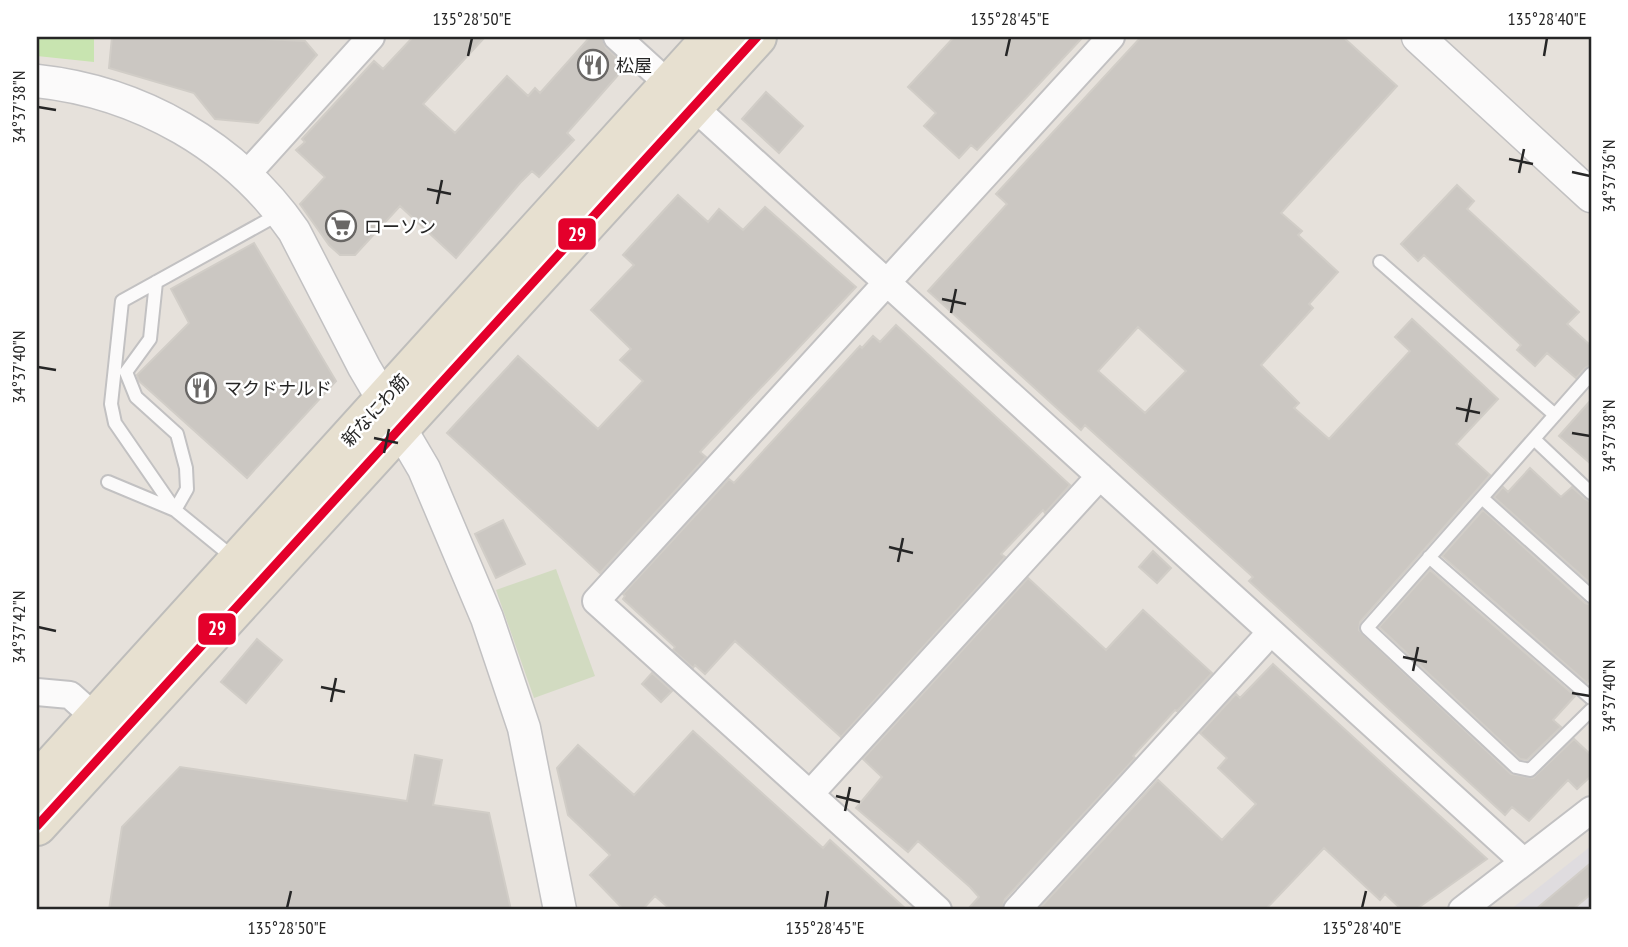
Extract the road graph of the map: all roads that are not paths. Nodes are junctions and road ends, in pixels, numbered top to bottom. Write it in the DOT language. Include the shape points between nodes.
graph roads {
  1 [pos="371,37"];
  2 [pos="617,37"];
  3 [pos="712,37"];
  4 [pos="757,37"];
  5 [pos="1111,37"];
  6 [pos="1418,37"];
  7 [pos="37,81"];
  8 [pos="682,94"];
  9 [pos="247,174"];
  10 [pos="1591,196"];
  11 [pos="281,212"];
  12 [pos="1380,262"];
  13 [pos="156,282"];
  14 [pos="886,282"];
  15 [pos="1591,374"];
  16 [pos="392,414"];
  17 [pos="1555,415"];
  18 [pos="1534,439"];
  19 [pos="1100,476"];
  20 [pos="108,482"];
  21 [pos="1591,493"];
  22 [pos="1482,498"];
  23 [pos="176,510"];
  24 [pos="1429,557"];
  25 [pos="237,561"];
  26 [pos="1591,596"];
  27 [pos="1271,632"];
  28 [pos="37,692"];
  29 [pos="1591,698"];
  30 [pos="1591,710"];
  31 [pos="107,727"];
  32 [pos="37,782"];
  33 [pos="810,794"];
  34 [pos="1591,810"];
  35 [pos="37,826"];
  36 [pos="1524,862"];
  37 [pos="560,910"];
  38 [pos="937,910"];
  39 [pos="1017,910"];
  40 [pos="1462,910"];
  1 -- 9 [label="street"];
  2 -- 8 [label="street"];
  3 -- 8 [label="main road, 新なにわ筋"];
  4 -- 8 [label="main road, 新なにわ筋"];
  5 -- 14 [label="street"];
  6 -- 10 [label="street"];
  7 -- 9 [label="street" via="106,94 159,115"];
  8 -- 14 [label="street"];
  8 -- 16 [label="main road, 新なにわ筋"];
  9 -- 11 [label="street"];
  11 -- 13 [label="lane"];
  11 -- 16 [label="street"];
  12 -- 17 [label="lane"];
  13 -- 23 [label="lane" via="150,340 126,372 136,397 177,434 187,489"];
  13 -- 23 [label="lane" via="122,301 111,404 116,423"];
  14 -- 19 [label="street"];
  14 -- 33 [label="street" via="596,600"];
  15 -- 17 [label="lane"];
  16 -- 25 [label="main road, 新なにわ筋"];
  16 -- 31 [label="main road, 新なにわ筋"];
  16 -- 37 [label="street" via="424,469 487,618 524,728"];
  17 -- 18 [label="lane"];
  18 -- 21 [label="lane"];
  18 -- 22 [label="lane"];
  19 -- 27 [label="street"];
  19 -- 33 [label="street"];
  20 -- 23 [label="lane"];
  22 -- 24 [label="lane"];
  22 -- 26 [label="lane"];
  23 -- 25 [label="lane"];
  24 -- 29 [label="lane"];
  24 -- 30 [label="lane" via="1367,628 1516,767 1530,770"];
  25 -- 31 [label="main road, 新なにわ筋"];
  27 -- 36 [label="street"];
  27 -- 39 [label="street"];
  28 -- 31 [label="street" via="70,695"];
  31 -- 32 [label="main road, 新なにわ筋"];
  31 -- 35 [label="main road, 新なにわ筋"];
  33 -- 38 [label="street"];
  34 -- 36 [label="street"];
  36 -- 40 [label="street"];
}
